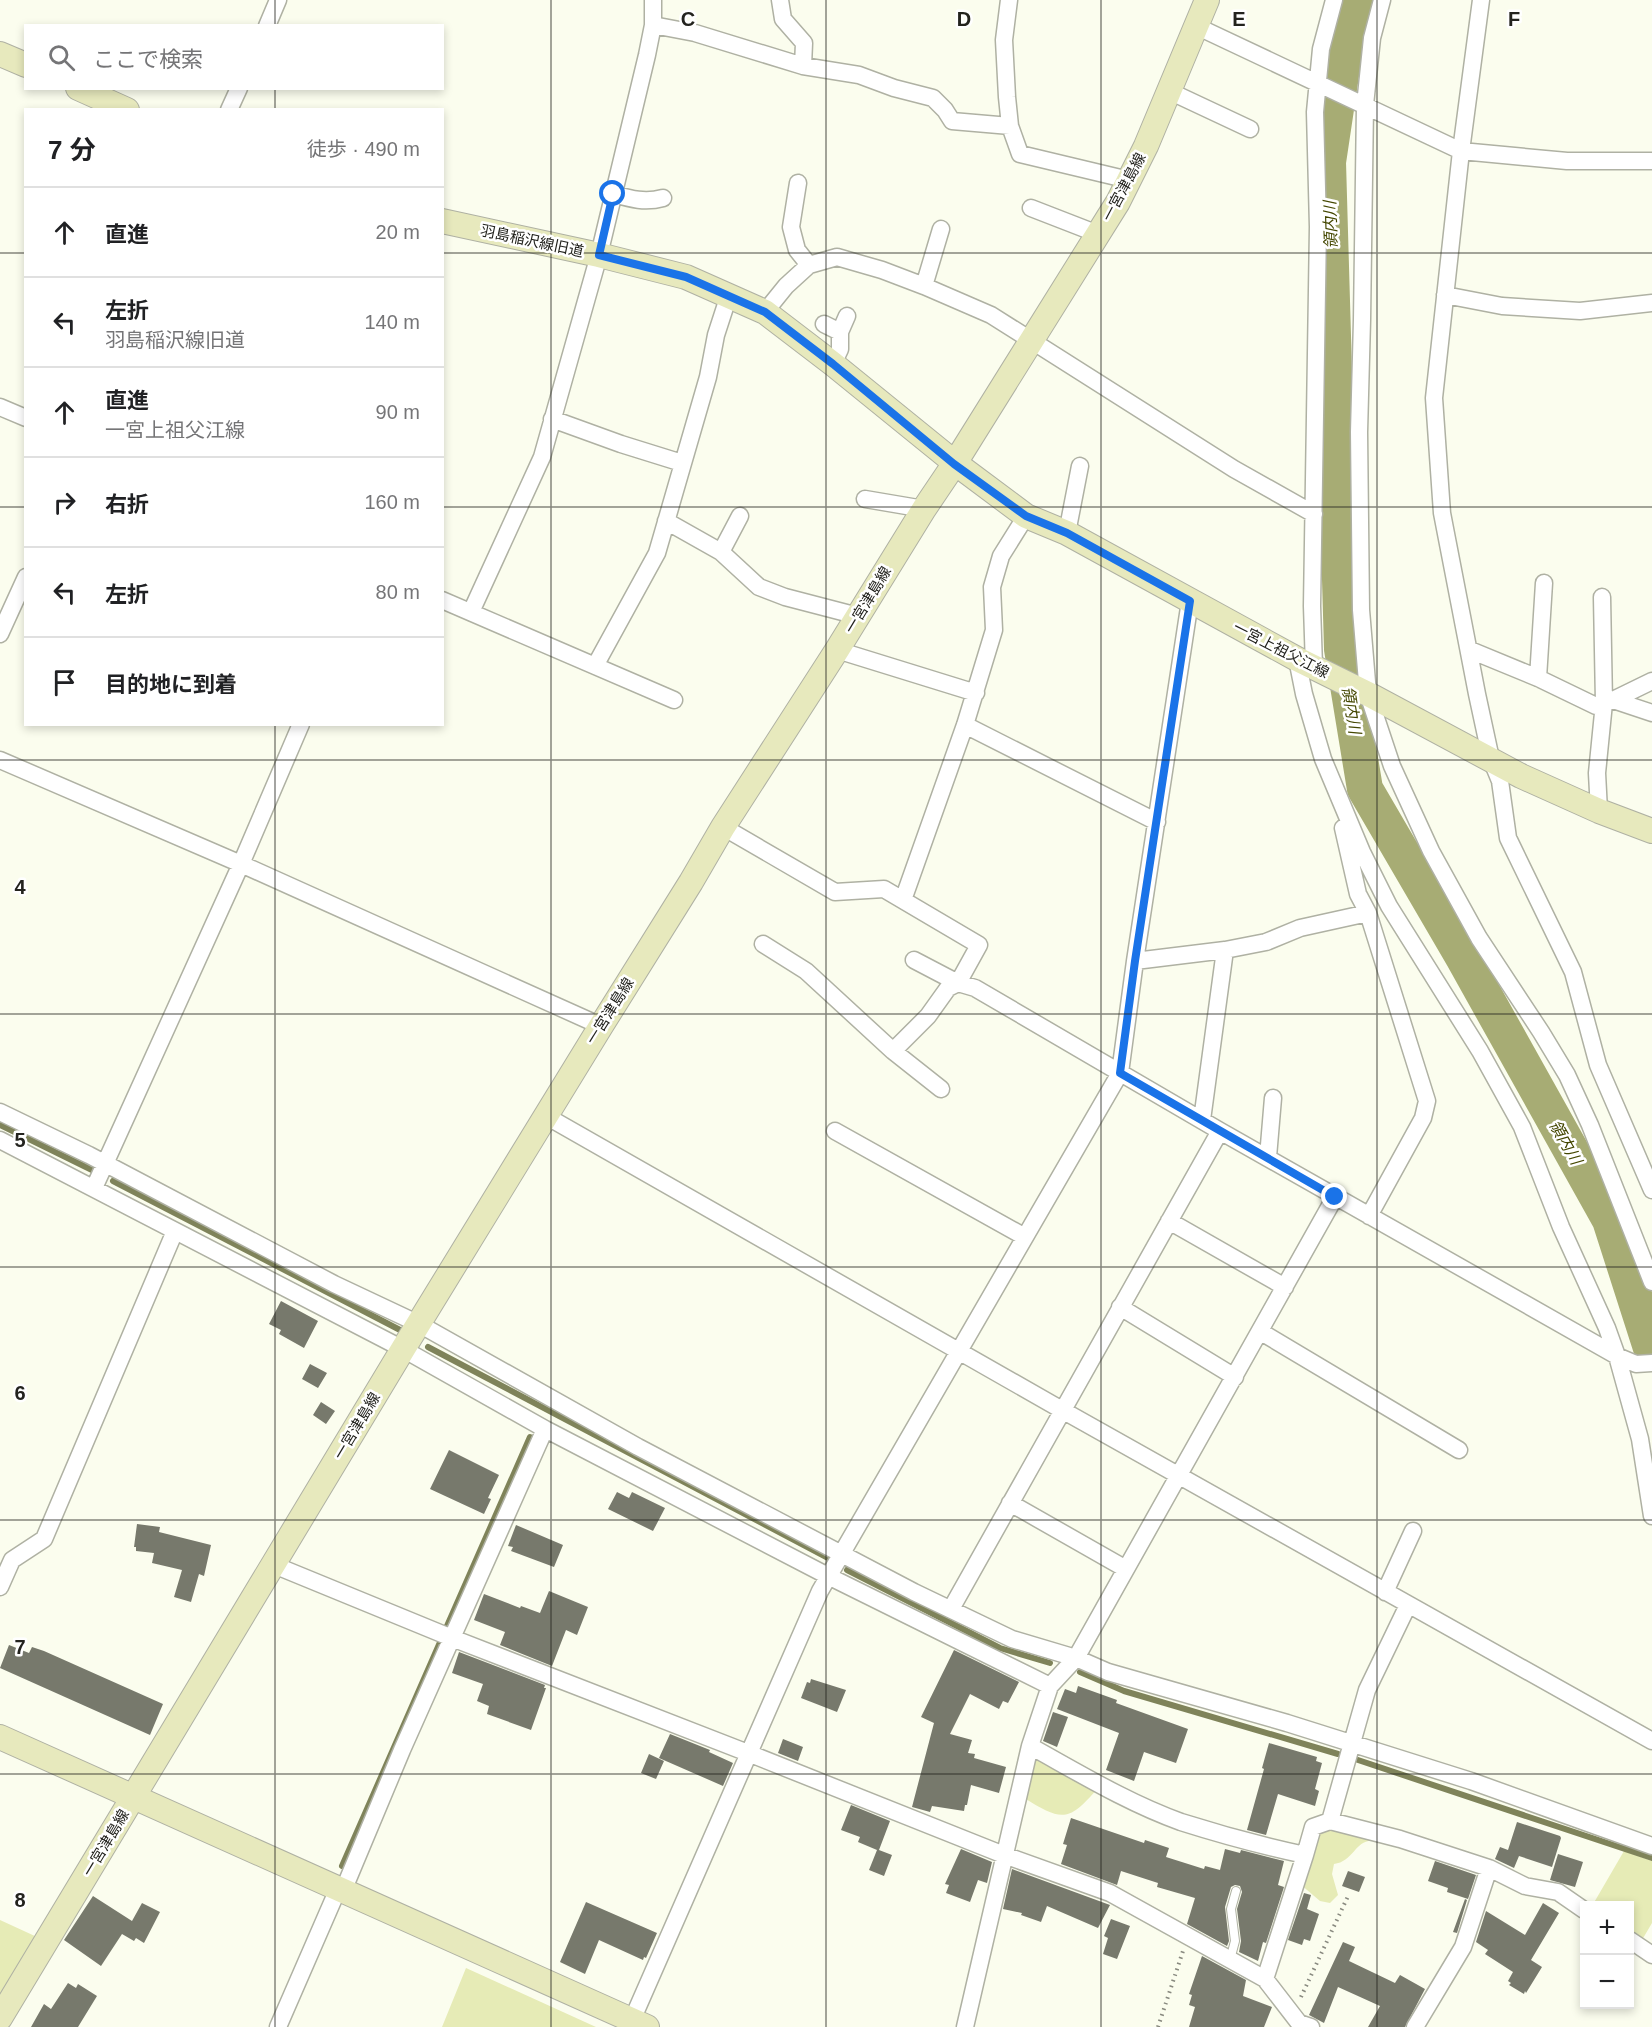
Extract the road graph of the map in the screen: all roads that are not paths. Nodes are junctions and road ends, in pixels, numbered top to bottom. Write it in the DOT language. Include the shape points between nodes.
graph roads {
  1 [pos="278,0"];
  2 [pos="653,0"];
  3 [pos="780,0"];
  4 [pos="1009,0"];
  5 [pos="1207,0"];
  6 [pos="1334,0"];
  7 [pos="1382,0"];
  8 [pos="1481,0"];
  9 [pos="268,24"];
  10 [pos="653,25"];
  11 [pos="1196,26"];
  12 [pos="0,54"];
  13 [pos="24,64"];
  14 [pos="803,66"];
  15 [pos="1318,83"];
  16 [pos="82,90"];
  17 [pos="238,90"];
  18 [pos="1169,92"];
  19 [pos="1362,104"];
  20 [pos="122,108"];
  21 [pos="230,108"];
  22 [pos="1010,126"];
  23 [pos="1250,129"];
  24 [pos="1461,151"];
  25 [pos="1652,161"];
  26 [pos="1129,180"];
  27 [pos="798,183"];
  28 [pos="613,194"];
  29 [pos="663,198"];
  30 [pos="1031,208"];
  31 [pos="444,221"];
  32 [pos="941,229"];
  33 [pos="1098,234"];
  34 [pos="599,255"];
  35 [pos="809,265"];
  36 [pos="924,286"];
  37 [pos="729,295"];
  38 [pos="1445,295"];
  39 [pos="1652,303"];
  40 [pos="765,312"];
  41 [pos="824,324"];
  42 [pos="1032,339"];
  43 [pos="833,364"];
  44 [pos="0,407"];
  45 [pos="24,417"];
  46 [pos="552,419"];
  47 [pos="682,463"];
  48 [pos="954,464"];
  49 [pos="1080,466"];
  50 [pos="865,499"];
  51 [pos="924,509"];
  52 [pos="1314,514"];
  53 [pos="740,516"];
  54 [pos="1026,516"];
  55 [pos="666,521"];
  56 [pos="1067,533"];
  57 [pos="721,552"];
  58 [pos="24,580"];
  59 [pos="1544,583"];
  60 [pos="1602,597"];
  61 [pos="444,601"];
  62 [pos="1190,601"];
  63 [pos="471,612"];
  64 [pos="858,616"];
  65 [pos="0,634"];
  66 [pos="837,650"];
  67 [pos="1470,650"];
  68 [pos="1310,665"];
  69 [pos="595,666"];
  70 [pos="1538,678"];
  71 [pos="1652,681"];
  72 [pos="1364,692"];
  73 [pos="976,693"];
  74 [pos="674,700"];
  75 [pos="1609,701"];
  76 [pos="1652,713"];
  77 [pos="965,724"];
  78 [pos="300,726"];
  79 [pos="1491,759"];
  80 [pos="0,760"];
  81 [pos="1334,786"];
  82 [pos="1599,811"];
  83 [pos="1157,822"];
  84 [pos="723,827"];
  85 [pos="1652,831"];
  86 [pos="241,864"];
  87 [pos="903,900"];
  88 [pos="1368,913"];
  89 [pos="763,944"];
  90 [pos="1225,950"];
  91 [pos="914,960"];
  92 [pos="1135,961"];
  93 [pos="958,983"];
  94 [pos="601,1026"];
  95 [pos="893,1051"];
  96 [pos="1120,1073"];
  97 [pos="941,1089"];
  98 [pos="1273,1098"];
  99 [pos="0,1112"];
  100 [pos="546,1116"];
  101 [pos="1202,1120"];
  102 [pos="835,1131"];
  103 [pos="1220,1131"];
  104 [pos="0,1140"];
  105 [pos="1268,1157"];
  106 [pos="105,1163"];
  107 [pos="94,1188"];
  108 [pos="1652,1190"];
  109 [pos="1335,1197"];
  110 [pos="1369,1216"];
  111 [pos="1169,1221"];
  112 [pos="175,1231"];
  113 [pos="1025,1237"];
  114 [pos="1652,1282"];
  115 [pos="1285,1287"];
  116 [pos="1120,1307"];
  117 [pos="418,1324"];
  118 [pos="1261,1332"];
  119 [pos="403,1349"];
  120 [pos="960,1351"];
  121 [pos="1617,1356"];
  122 [pos="1644,1363"];
  123 [pos="1235,1377"];
  124 [pos="1062,1410"];
  125 [pos="545,1429"];
  126 [pos="1459,1450"];
  127 [pos="1180,1477"];
  128 [pos="1010,1503"];
  129 [pos="1652,1516"];
  130 [pos="1413,1531"];
  131 [pos="842,1554"];
  132 [pos="274,1565"];
  133 [pos="1126,1569"];
  134 [pos="828,1576"];
  135 [pos="0,1587"];
  136 [pos="1384,1592"];
  137 [pos="1408,1605"];
  138 [pos="951,1609"];
  139 [pos="452,1638"];
  140 [pos="1076,1658"];
  141 [pos="1050,1686"];
  142 [pos="0,1737"];
  143 [pos="1652,1742"];
  144 [pos="1352,1744"];
  145 [pos="1030,1746"];
  146 [pos="748,1753"];
  147 [pos="134,1797"];
  148 [pos="1330,1821"];
  149 [pos="1652,1846"];
  150 [pos="1004,1855"];
  151 [pos="1305,1855"];
  152 [pos="1489,1868"];
  153 [pos="340,1889"];
  154 [pos="1236,1891"];
  155 [pos="1580,1907"];
  156 [pos="1634,1943"];
  157 [pos="1652,1955"];
  158 [pos="1230,1960"];
  159 [pos="1265,1979"];
  160 [pos="0,2018"];
  161 [pos="1291,2022"];
  162 [pos="636,2025"];
  163 [pos="278,2027"];
  164 [pos="965,2027"];
  165 [pos="1311,2027"];
  166 [pos="1414,2027"];
  1 -- 9 [label="street"];
  2 -- 10 [label="street"];
  3 -- 14 [label="street" via="783,20 804,43"];
  4 -- 22 [label="street" via="1004,40"];
  5 -- 11 [label="main road, 一宮津島線"];
  6 -- 15 [label="street" via="1321,49"];
  7 -- 19 [label="street"];
  8 -- 24 [label="street"];
  10 -- 14 [label="street" via="695,33"];
  10 -- 28 [label="street"];
  11 -- 15 [label="street"];
  11 -- 18 [label="main road, 一宮津島線"];
  12 -- 13 [label="main road"];
  14 -- 22 [label="street" via="859,75 933,98 952,121"];
  15 -- 19 [label="street"];
  15 -- 52 [label="street"];
  16 -- 20 [label="main road"];
  17 -- 21 [label="street"];
  18 -- 23 [label="street"];
  18 -- 26 [label="main road, 一宮津島線"];
  19 -- 24 [label="street"];
  19 -- 72 [label="street" via="1359,432"];
  22 -- 26 [label="street" via="1020,154"];
  24 -- 25 [label="street" via="1567,161"];
  24 -- 38 [label="street"];
  26 -- 33 [label="main road, 一宮津島線"];
  27 -- 35 [label="street" via="791,227 797,250"];
  28 -- 29 [label="street" via="639,201"];
  28 -- 34 [label="street"];
  30 -- 33 [label="street"];
  31 -- 34 [label="main road, 羽島稲沢線旧道"];
  32 -- 36 [label="street"];
  33 -- 42 [label="main road, 一宮津島線"];
  34 -- 37 [label="main road, 羽島稲沢線旧道" via="686,277"];
  34 -- 46 [label="street"];
  35 -- 36 [label="street" via="837,257"];
  35 -- 40 [label="street"];
  36 -- 42 [label="street" via="991,315"];
  37 -- 40 [label="main road, 羽島稲沢線旧道"];
  37 -- 47 [label="street"];
  38 -- 39 [label="street" via="1502,306 1580,311"];
  38 -- 67 [label="street" via="1434,398 1440,490"];
  40 -- 43 [label="main road, 羽島稲沢線旧道"];
  41 -- 43 [label="street" via="843,324 840,349"];
  42 -- 48 [label="main road, 一宮津島線"];
  42 -- 52 [label="street" via="1234,469"];
  43 -- 48 [label="main road, 羽島稲沢線旧道"];
  44 -- 45 [label="street"];
  46 -- 47 [label="street"];
  46 -- 63 [label="street" via="542,457"];
  47 -- 55 [label="street"];
  48 -- 51 [label="main road, 一宮津島線"];
  48 -- 54 [label="main road, 一宮上祖父江線"];
  49 -- 56 [label="street"];
  50 -- 51 [label="street"];
  51 -- 64 [label="main road, 一宮津島線"];
  52 -- 68 [label="street"];
  53 -- 57 [label="street"];
  54 -- 56 [label="main road, 一宮上祖父江線"];
  54 -- 73 [label="street" via="1001,556 992,587 994,630"];
  55 -- 57 [label="street"];
  55 -- 69 [label="street" via="657,553"];
  56 -- 62 [label="main road, 一宮上祖父江線"];
  57 -- 64 [label="street" via="759,587"];
  58 -- 65 [label="street"];
  59 -- 70 [label="street"];
  60 -- 75 [label="street"];
  61 -- 63 [label="street"];
  62 -- 68 [label="main road, 一宮上祖父江線"];
  62 -- 83 [label="street"];
  63 -- 69 [label="street"];
  64 -- 66 [label="main road, 一宮津島線"];
  66 -- 73 [label="street"];
  66 -- 84 [label="main road, 一宮津島線"];
  67 -- 70 [label="street"];
  67 -- 79 [label="street"];
  68 -- 72 [label="main road, 一宮上祖父江線"];
  68 -- 81 [label="street" via="1307,705"];
  69 -- 74 [label="street"];
  70 -- 75 [label="street" via="1596,706"];
  71 -- 75 [label="street"];
  72 -- 79 [label="main road, 一宮上祖父江線"];
  72 -- 114 [label="street" via="1431,851 1479,938 1567,1075"];
  73 -- 77 [label="street"];
  75 -- 76 [label="street"];
  75 -- 82 [label="street" via="1597,773"];
  77 -- 83 [label="street"];
  77 -- 87 [label="street"];
  78 -- 86 [label="street"];
  79 -- 82 [label="main road, 一宮上祖父江線"];
  79 -- 108 [label="street" via="1500,781 1508,838 1573,972 1598,1065"];
  80 -- 86 [label="street"];
  81 -- 88 [label="street" via="1358,894"];
  81 -- 121 [label="street" via="1389,906 1522,1127"];
  82 -- 85 [label="main road, 一宮上祖父江線"];
  83 -- 92 [label="street"];
  84 -- 87 [label="street" via="835,892 884,889"];
  84 -- 94 [label="main road, 一宮津島線"];
  86 -- 94 [label="street"];
  86 -- 106 [label="street"];
  87 -- 93 [label="street" via="979,945"];
  88 -- 90 [label="street"];
  88 -- 110 [label="street" via="1427,1101 1423,1118"];
  89 -- 95 [label="street" via="806,971"];
  90 -- 92 [label="street"];
  90 -- 101 [label="street"];
  91 -- 93 [label="street"];
  92 -- 96 [label="street"];
  93 -- 95 [label="street" via="948,988 928,1016"];
  93 -- 96 [label="street" via="975,988"];
  94 -- 100 [label="main road, 一宮津島線"];
  95 -- 97 [label="street"];
  96 -- 101 [label="street"];
  96 -- 113 [label="street"];
  98 -- 105 [label="street"];
  99 -- 106 [label="street"];
  100 -- 117 [label="main road, 一宮津島線"];
  100 -- 120 [label="street"];
  101 -- 103 [label="street"];
  102 -- 113 [label="street"];
  103 -- 105 [label="street"];
  103 -- 111 [label="street"];
  104 -- 107 [label="street"];
  105 -- 109 [label="street"];
  106 -- 107 [label="street"];
  106 -- 117 [label="street"];
  107 -- 112 [label="street"];
  109 -- 110 [label="street"];
  109 -- 115 [label="street"];
  110 -- 121 [label="street"];
  111 -- 115 [label="street"];
  111 -- 116 [label="street"];
  112 -- 119 [label="street"];
  112 -- 135 [label="street" via="44,1539 12,1560"];
  113 -- 120 [label="street"];
  115 -- 118 [label="street"];
  116 -- 123 [label="street"];
  116 -- 124 [label="street"];
  117 -- 119 [label="main road, 一宮津島線"];
  117 -- 131 [label="street" via="638,1447"];
  118 -- 123 [label="street"];
  118 -- 126 [label="street"];
  119 -- 125 [label="street"];
  119 -- 132 [label="main road, 一宮津島線"];
  120 -- 124 [label="street"];
  120 -- 131 [label="street"];
  121 -- 122 [label="street"];
  121 -- 129 [label="street" via="1640,1439"];
  123 -- 127 [label="street"];
  124 -- 127 [label="street"];
  124 -- 128 [label="street"];
  125 -- 134 [label="street"];
  125 -- 139 [label="street"];
  127 -- 133 [label="street"];
  127 -- 136 [label="street"];
  128 -- 133 [label="street"];
  128 -- 138 [label="street"];
  130 -- 136 [label="street"];
  131 -- 134 [label="street"];
  131 -- 138 [label="street"];
  132 -- 139 [label="street"];
  132 -- 147 [label="main road, 一宮津島線"];
  133 -- 140 [label="street"];
  134 -- 141 [label="street"];
  134 -- 146 [label="street"];
  136 -- 137 [label="street"];
  137 -- 143 [label="street"];
  137 -- 144 [label="street" via="1367,1690"];
  138 -- 140 [label="street" via="1012,1639"];
  139 -- 146 [label="street"];
  139 -- 153 [label="street"];
  140 -- 141 [label="street"];
  140 -- 144 [label="street" via="1108,1672"];
  141 -- 145 [label="street"];
  142 -- 147 [label="main road"];
  144 -- 148 [label="street"];
  144 -- 149 [label="street" via="1471,1781"];
  145 -- 150 [label="street"];
  145 -- 151 [label="street" via="1114,1792 1180,1821"];
  146 -- 150 [label="street"];
  146 -- 162 [label="street"];
  147 -- 153 [label="main road"];
  147 -- 160 [label="main road, 一宮津島線"];
  148 -- 151 [label="street" via="1313,1827"];
  148 -- 152 [label="street"];
  150 -- 158 [label="street" via="1110,1893"];
  150 -- 164 [label="street"];
  151 -- 159 [label="street"];
  152 -- 155 [label="street" via="1525,1886 1558,1892"];
  152 -- 166 [label="street" via="1463,1947"];
  153 -- 162 [label="main road"];
  153 -- 163 [label="street"];
  154 -- 158 [label="lane" via="1231,1909 1235,1941"];
  156 -- 157 [label="street"];
  158 -- 159 [label="street"];
  159 -- 161 [label="street"];
  161 -- 165 [label="street"];
}
